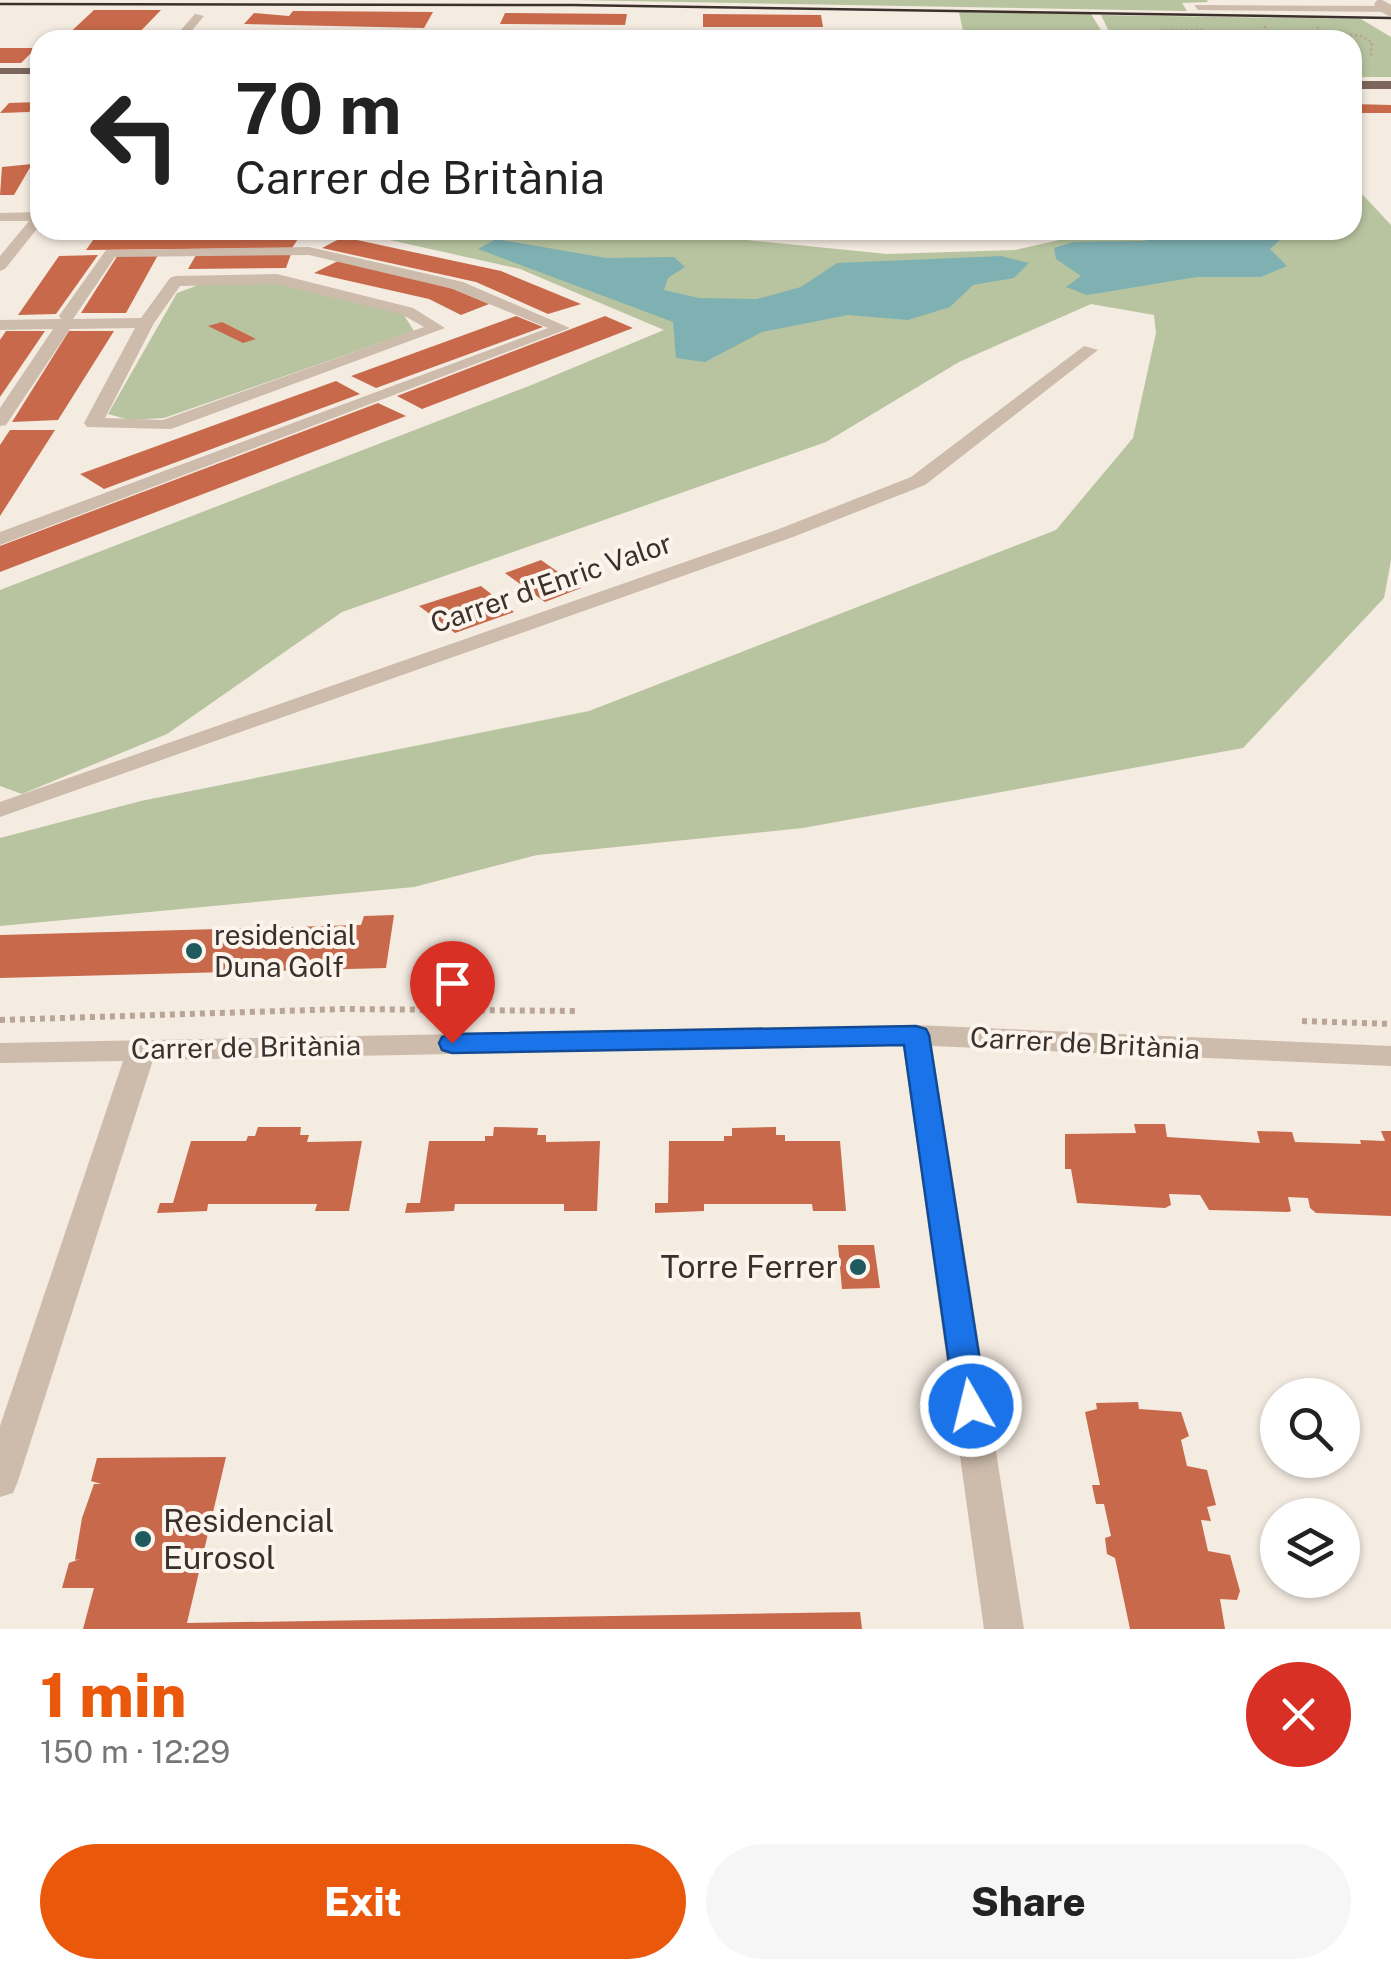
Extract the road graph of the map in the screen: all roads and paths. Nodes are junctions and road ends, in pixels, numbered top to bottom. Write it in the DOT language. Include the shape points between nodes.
graph roads {
  1 [pos="1383,6"];
  2 [pos="1198,8"];
  3 [pos="198,16"];
  4 [pos="1308,18"];
  5 [pos="186,30"];
  6 [pos="1320,30"];
  7 [pos="1362,37"];
  8 [pos="1370,56"];
  9 [pos="0,70"];
  10 [pos="30,73"];
  11 [pos="30,75"];
  12 [pos="0,78"];
  13 [pos="1362,85"];
  14 [pos="1391,85"];
  15 [pos="1362,92"];
  16 [pos="1391,93"];
  17 [pos="30,218"];
  18 [pos="0,220"];
  19 [pos="30,228"];
  20 [pos="0,266"];
  21 [pos="61,319"];
  22 [pos="0,321"];
  23 [pos="146,324"];
  24 [pos="1090,350"];
  25 [pos="0,421"];
  26 [pos="0,539"];
  27 [pos="0,810"];
  28 [pos="916,1035"];
  29 [pos="142,1049"];
  30 [pos="0,1053"];
  31 [pos="1391,1056"];
  32 [pos="0,1481"];
  33 [pos="1004,1629"];
  1 -- 2 [label="street"];
  3 -- 5 [label="street"];
  4 -- 6 [label="path"];
  7 -- 8 [label="path" via="1372,42"];
  9 -- 10 [label="main road"];
  11 -- 12 [label="main road"];
  13 -- 14 [label="main road"];
  15 -- 16 [label="main road"];
  17 -- 18 [label="street"];
  19 -- 20 [label="street"];
  21 -- 22 [label="street"];
  21 -- 23 [label="street"];
  21 -- 25 [label="street"];
  21 -- 26 [label="street" via="111,252 309,251 458,285 562,328"];
  23 -- 23 [label="street" via="93,422 165,425 437,328 406,311 277,279 175,281"];
  24 -- 27 [label="street, Carrer d'Enric Valor" via="918,481"];
  28 -- 29 [label="street, Carrer de Britània"];
  28 -- 31 [label="street, Carrer de Britània"];
  28 -- 33 [label="street"];
  29 -- 30 [label="street, Carrer de Britània"];
  29 -- 32 [label="street"];
}
